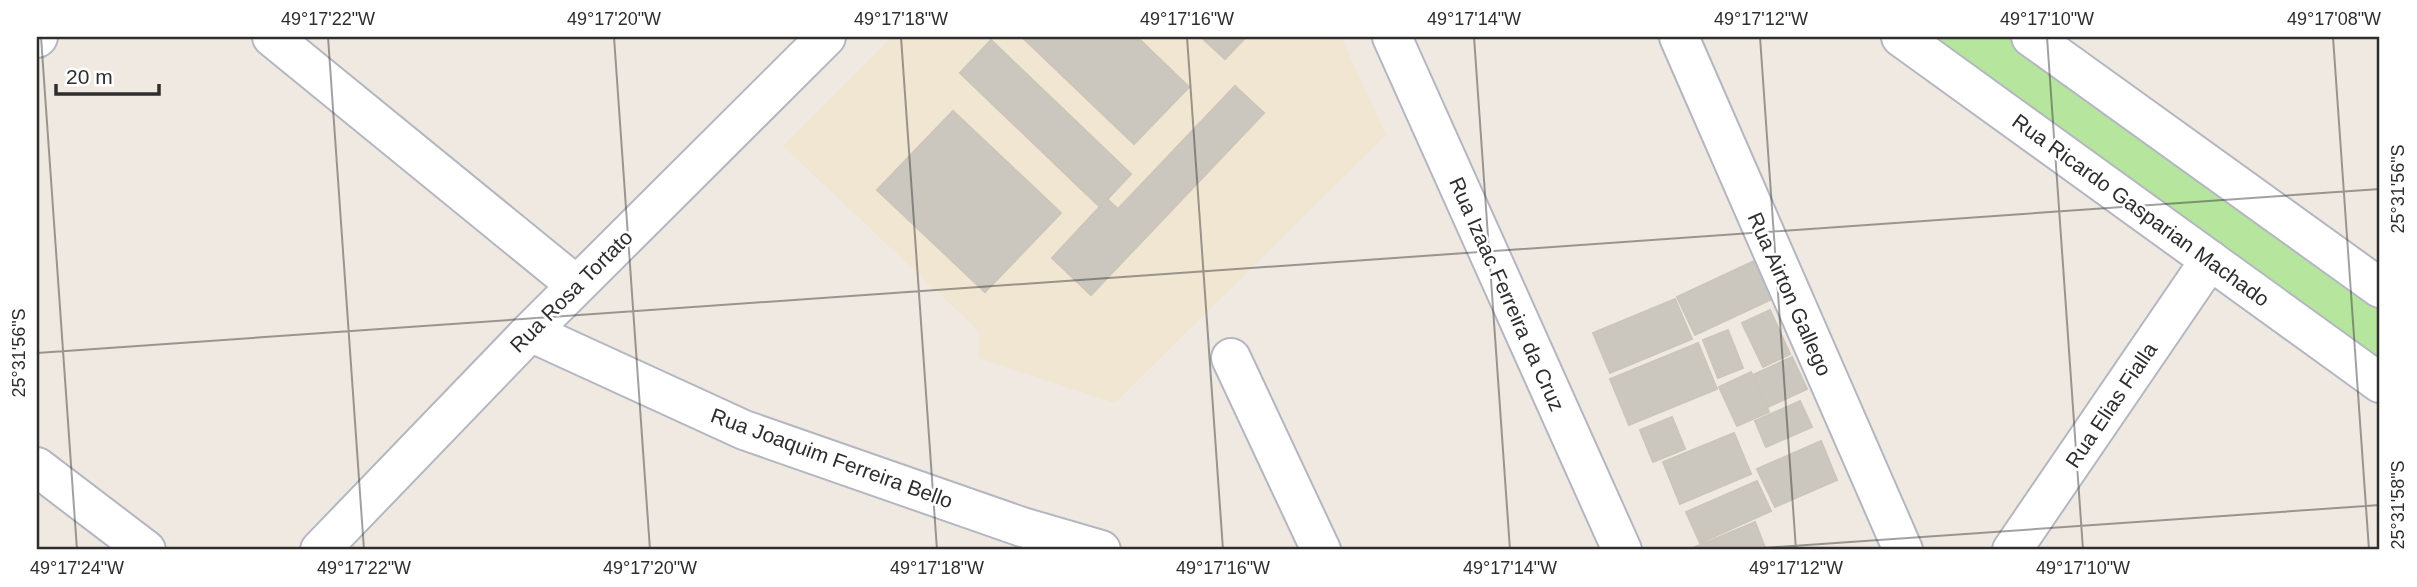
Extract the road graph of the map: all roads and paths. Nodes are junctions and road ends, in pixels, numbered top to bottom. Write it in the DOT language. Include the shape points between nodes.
graph roads {
  1 [pos="272,37"];
  2 [pos="826,37"];
  3 [pos="1392,37"];
  4 [pos="1679,37"];
  5 [pos="1901,37"];
  6 [pos="2031,37"];
  7 [pos="2210,260"];
  8 [pos="576,285"];
  9 [pos="2380,288"];
  10 [pos="530,332"];
  11 [pos="1231,358"];
  12 [pos="2380,383"];
  13 [pos="37,467"];
  14 [pos="146,550"];
  15 [pos="320,550"];
  16 [pos="1101,550"];
  17 [pos="1321,550"];
  18 [pos="1622,550"];
  19 [pos="1903,550"];
  20 [pos="2012,550"];
  1 -- 8 [label="street"];
  2 -- 8 [label="street, Rua Rosa Tortato"];
  3 -- 18 [label="street, Rua Izaac Ferreira da Cruz"];
  4 -- 19 [label="street, Rua Airton Gallego"];
  5 -- 7 [label="street, Rua Ricardo Gasparian Machado"];
  6 -- 9 [label="street"];
  7 -- 12 [label="street, Rua Ricardo Gasparian Machado"];
  7 -- 20 [label="street, Rua Elias Fialla"];
  8 -- 10 [label="street, Rua Rosa Tortato"];
  10 -- 15 [label="street, Rua Rosa Tortato"];
  10 -- 16 [label="street, Rua Joaquim Ferreira Bello" via="744,430"];
  11 -- 17 [label="street"];
  13 -- 14 [label="street"];
}
